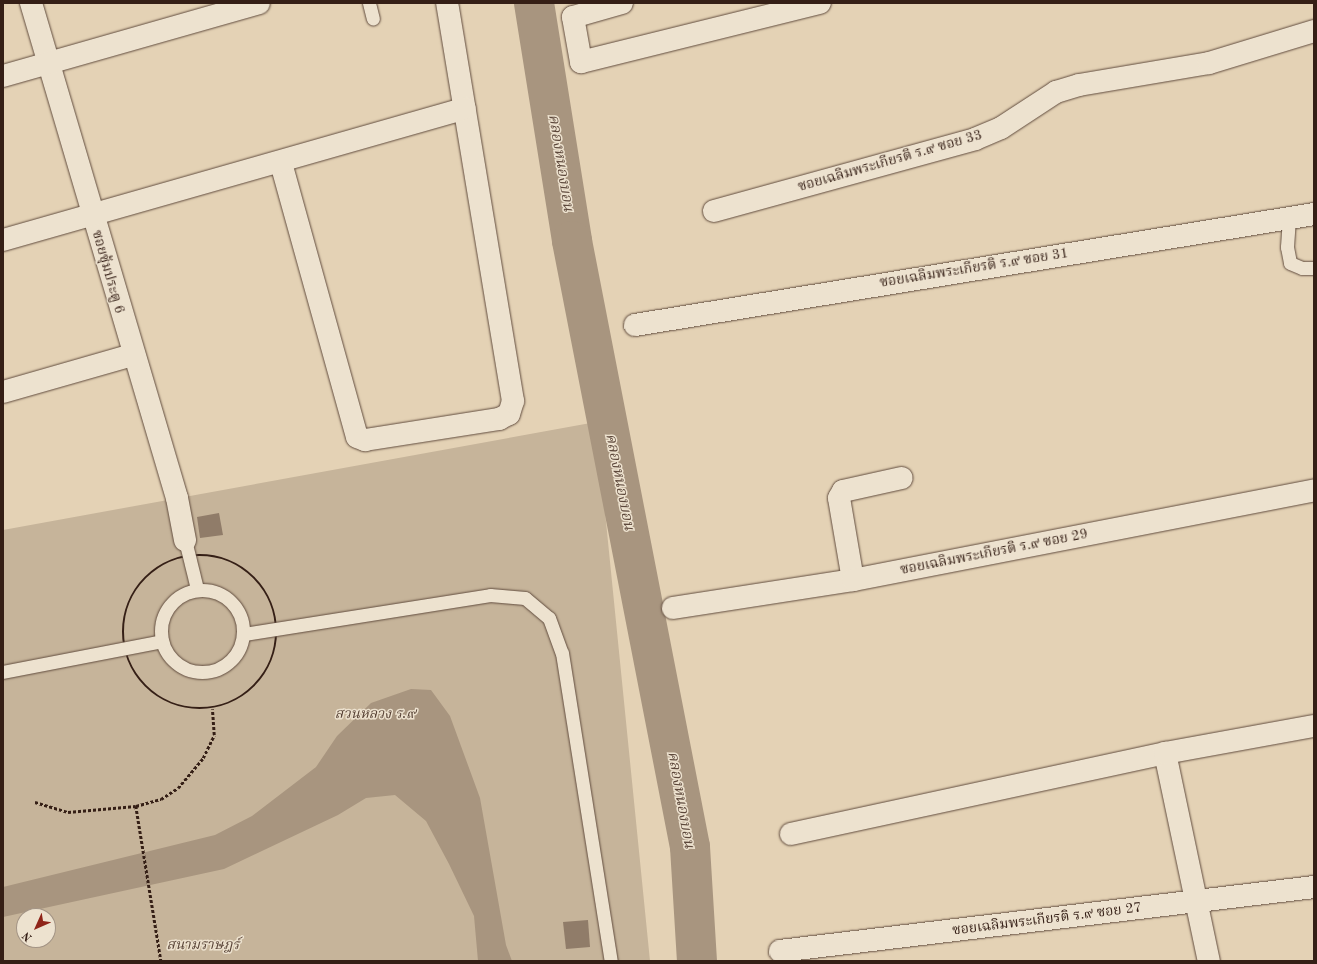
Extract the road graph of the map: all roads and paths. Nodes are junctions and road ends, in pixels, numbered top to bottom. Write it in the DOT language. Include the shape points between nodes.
graph roads {
  1 [pos="31,3"];
  2 [pos="259,3"];
  3 [pos="369,3"];
  4 [pos="447,3"];
  5 [pos="622,3"];
  6 [pos="820,3"];
  7 [pos="373,19"];
  8 [pos="1314,31"];
  9 [pos="48,62"];
  10 [pos="3,76"];
  11 [pos="465,108"];
  12 [pos="281,163"];
  13 [pos="714,211"];
  14 [pos="91,214"];
  15 [pos="1314,214"];
  16 [pos="1289,218"];
  17 [pos="3,240"];
  18 [pos="1314,268"];
  19 [pos="635,325"];
  20 [pos="132,354"];
  21 [pos="3,392"];
  22 [pos="902,478"];
  23 [pos="1314,490"];
  24 [pos="188,548"];
  25 [pos="853,580"];
  26 [pos="197,589"];
  27 [pos="673,608"];
  28 [pos="278,630"];
  29 [pos="244,634"];
  30 [pos="162,641"];
  31 [pos="124,649"];
  32 [pos="3,672"];
  33 [pos="212,709"];
  34 [pos="1314,726"];
  35 [pos="1165,753"];
  36 [pos="35,802"];
  37 [pos="136,806"];
  38 [pos="791,834"];
  39 [pos="1314,887"];
  40 [pos="1196,901"];
  41 [pos="780,951"];
  42 [pos="160,961"];
  43 [pos="611,961"];
  44 [pos="1209,961"];
  1 -- 9 [label="street, ซอยซุ้มประตู 6"];
  2 -- 9 [label="street"];
  3 -- 7 [label="lane"];
  4 -- 11 [label="street"];
  5 -- 6 [label="street" via="572,17 581,62"];
  8 -- 13 [label="street, ซอยเฉลิมพระเกียรติ ร.๙ ซอย 33" via="1209,63 1079,85 1056,92 1001,128 975,139"];
  9 -- 10 [label="street"];
  9 -- 14 [label="street, ซอยซุ้มประตู 6"];
  11 -- 12 [label="street"];
  11 -- 12 [label="street" via="513,401 509,414 499,419 364,440 357,437"];
  12 -- 14 [label="street"];
  14 -- 17 [label="street"];
  14 -- 20 [label="street, ซอยซุ้มประตู 6"];
  15 -- 16 [label="street, ซอยเฉลิมพระเกียรติ ร.๙ ซอย 31"];
  16 -- 18 [label="lane" via="1287,247 1290,263 1302,268"];
  16 -- 19 [label="street, ซอยเฉลิมพระเกียรติ ร.๙ ซอย 31"];
  20 -- 21 [label="street"];
  20 -- 24 [label="street, ซอยซุ้มประตู 6" via="177,498"];
  22 -- 25 [label="street" via="843,491 839,498"];
  23 -- 25 [label="street, ซอยเฉลิมพระเกียรติ ร.๙ ซอย 29"];
  24 -- 26 [label="lane"];
  24 -- 28 [label="path" via="240,566 260,583 273,605"];
  24 -- 31 [label="path" via="144,578 129,599 123,624"];
  25 -- 27 [label="street, ซอยเฉลิมพระเกียรติ ร.๙ ซอย 29"];
  26 -- 29 [label="lane" via="216,591 232,600 242,616"];
  26 -- 30 [label="lane" via="181,594 168,607 161,623"];
  28 -- 29 [label="lane"];
  28 -- 33 [label="path" via="275,653 267,673 252,690 234,703"];
  28 -- 43 [label="lane" via="490,595 524,598 549,618 562,653"];
  29 -- 30 [label="lane" via="240,650 229,663 214,671 198,672 182,667 169,656"];
  30 -- 31 [label="lane"];
  31 -- 32 [label="lane"];
  31 -- 33 [label="path" via="133,671 147,689 167,702 189,709"];
  33 -- 37 [label="path" via="214,735 203,758 178,788 161,799"];
  34 -- 35 [label="street"];
  35 -- 38 [label="street"];
  35 -- 40 [label="street"];
  36 -- 37 [label="path" via="68,812"];
  37 -- 42 [label="path"];
  39 -- 40 [label="street, ซอยเฉลิมพระเกียรติ ร.๙ ซอย 27"];
  40 -- 41 [label="street, ซอยเฉลิมพระเกียรติ ร.๙ ซอย 27"];
  40 -- 44 [label="street"];
}
